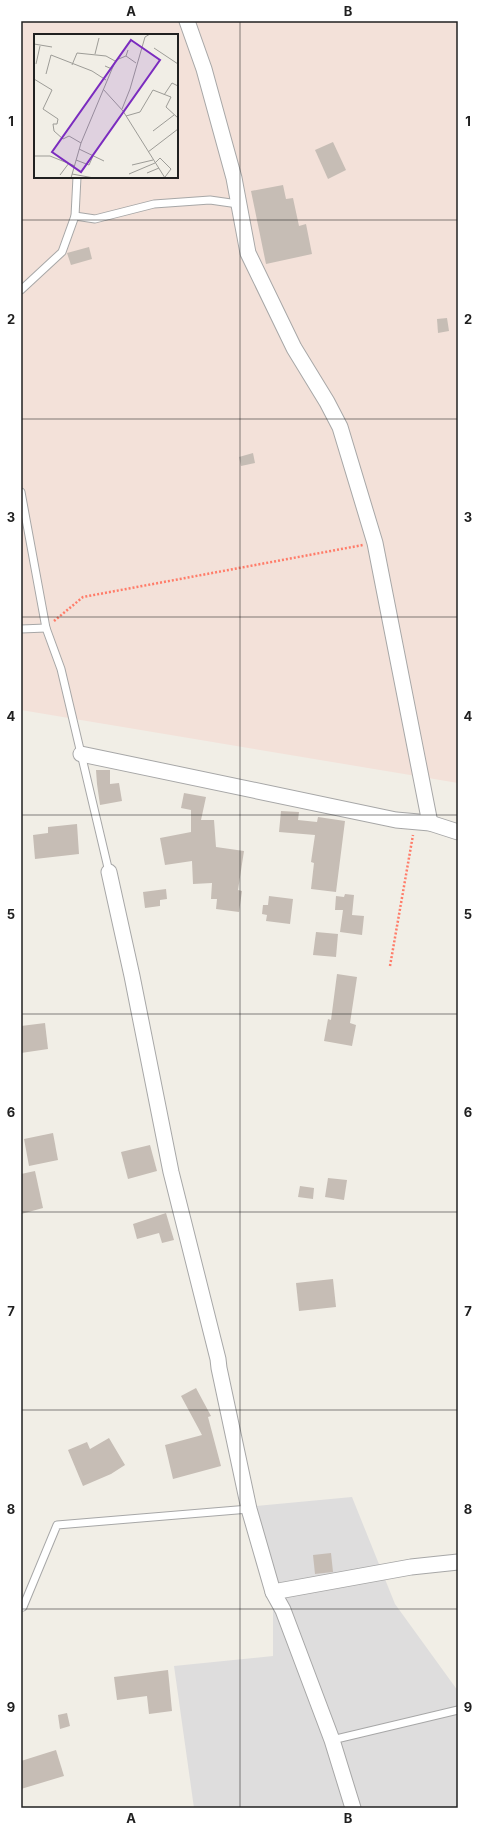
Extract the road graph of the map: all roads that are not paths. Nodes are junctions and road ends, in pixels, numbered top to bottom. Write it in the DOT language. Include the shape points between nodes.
graph roads {
  1 [pos="187,21"];
  2 [pos="77,178"];
  3 [pos="238,204"];
  4 [pos="75,216"];
  5 [pos="21,290"];
  6 [pos="21,492"];
  7 [pos="46,628"];
  8 [pos="21,629"];
  9 [pos="80,754"];
  10 [pos="430,824"];
  11 [pos="458,832"];
  12 [pos="109,872"];
  13 [pos="249,1509"];
  14 [pos="458,1562"];
  15 [pos="273,1592"];
  16 [pos="21,1606"];
  17 [pos="458,1710"];
  18 [pos="332,1740"];
  19 [pos="353,1808"];
  1 -- 3 [label="street" via="204,69 234,178"];
  2 -- 4 [label="lane"];
  3 -- 4 [label="lane" via="210,200 154,204 95,219"];
  3 -- 10 [label="street" via="248,253 294,348 340,427 375,543"];
  4 -- 5 [label="lane" via="62,252"];
  6 -- 7 [label="lane"];
  7 -- 8 [label="lane"];
  7 -- 9 [label="lane" via="62,669"];
  9 -- 10 [label="street" via="396,820"];
  9 -- 12 [label="lane"];
  10 -- 11 [label="street"];
  12 -- 13 [label="street" via="171,1172 218,1359"];
  13 -- 15 [label="street"];
  13 -- 16 [label="lane" via="57,1525 24,1607"];
  14 -- 15 [label="street" via="411,1567"];
  15 -- 18 [label="street" via="283,1610"];
  17 -- 18 [label="lane"];
  18 -- 19 [label="street"];
}
